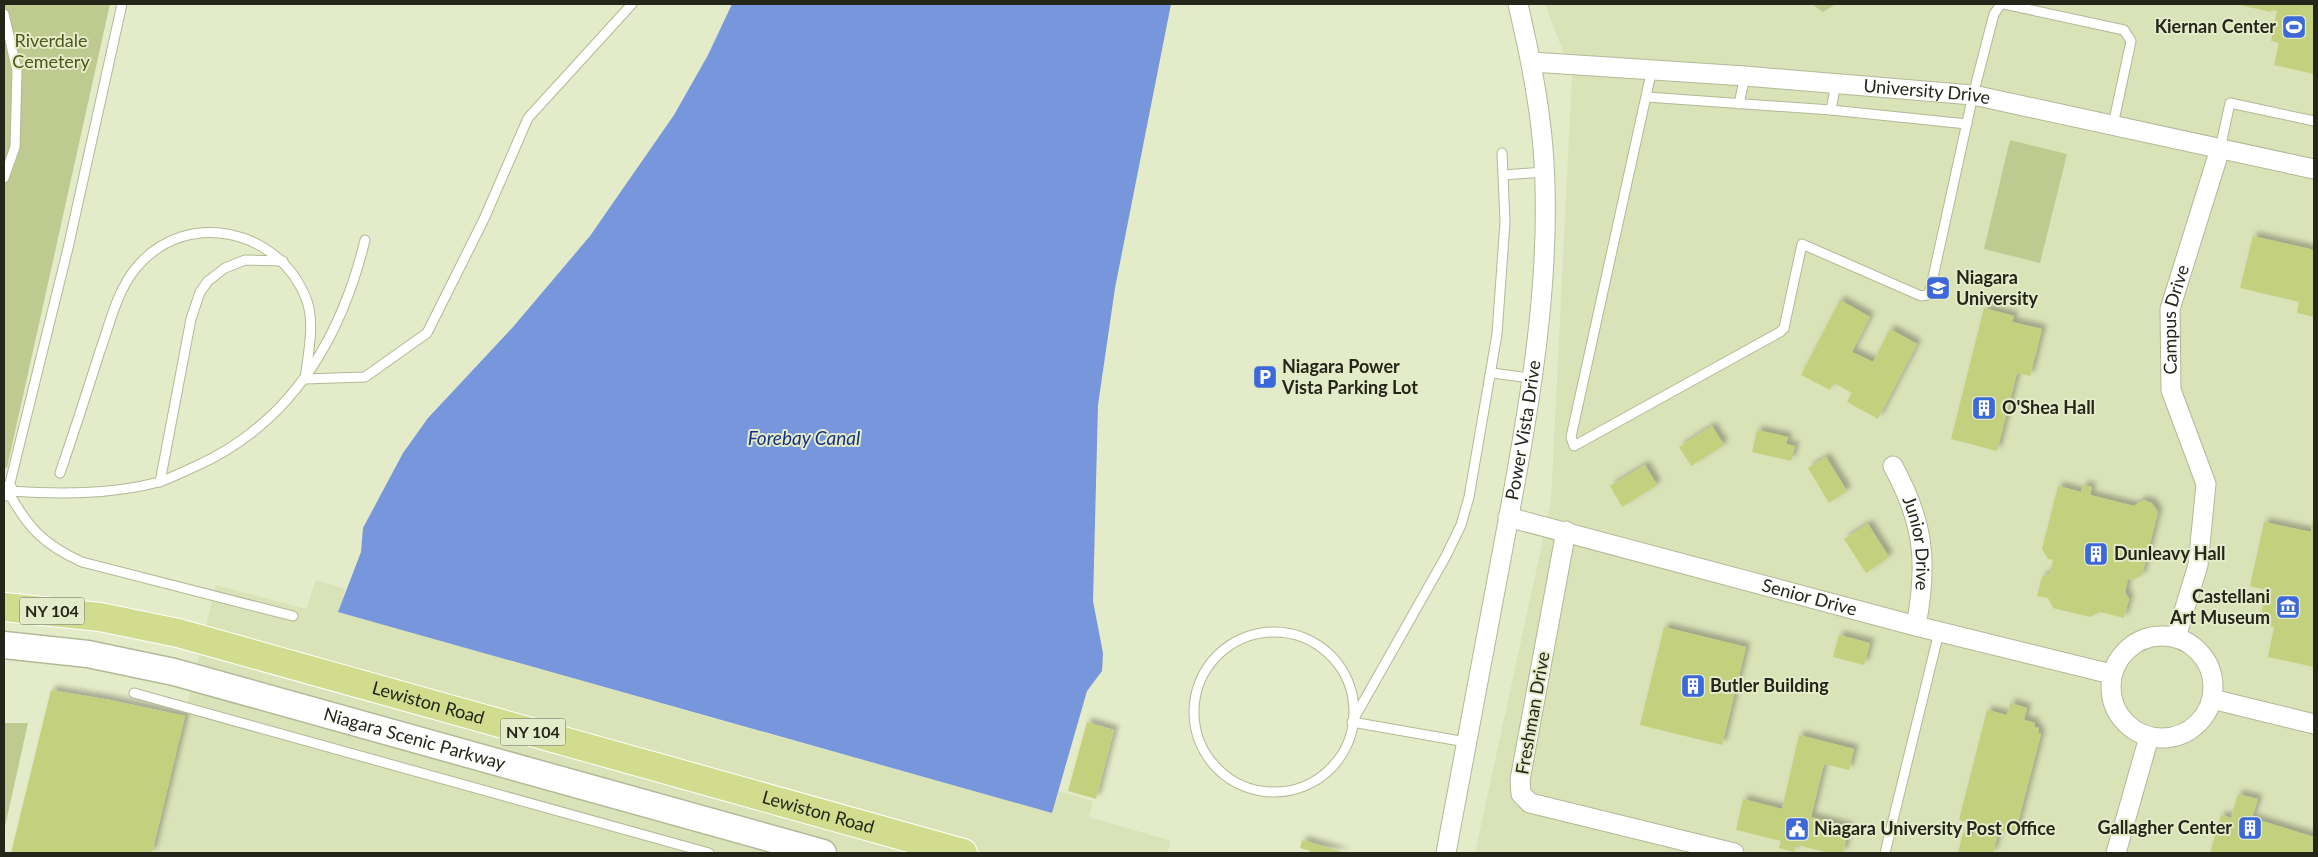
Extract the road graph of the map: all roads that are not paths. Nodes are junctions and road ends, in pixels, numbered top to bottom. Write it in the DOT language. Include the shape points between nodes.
graph roads {
  1 [pos="122,4"];
  2 [pos="632,4"];
  3 [pos="1518,4"];
  4 [pos="2002,4"];
  5 [pos="4,14"];
  6 [pos="1532,62"];
  7 [pos="1652,69"];
  8 [pos="1745,76"];
  9 [pos="1836,83"];
  10 [pos="1973,96"];
  11 [pos="1647,97"];
  12 [pos="1739,104"];
  13 [pos="1831,110"];
  14 [pos="2314,121"];
  15 [pos="1967,124"];
  16 [pos="2113,125"];
  17 [pos="2220,150"];
  18 [pos="1502,152"];
  19 [pos="2314,169"];
  20 [pos="1543,172"];
  21 [pos="1504,175"];
  22 [pos="4,178"];
  23 [pos="365,240"];
  24 [pos="283,262"];
  25 [pos="1492,373"];
  26 [pos="1530,378"];
  27 [pos="305,379"];
  28 [pos="1894,466"];
  29 [pos="60,473"];
  30 [pos="160,482"];
  31 [pos="6,491"];
  32 [pos="1508,517"];
  33 [pos="1566,531"];
  34 [pos="4,607"];
  35 [pos="293,616"];
  36 [pos="1916,626"];
  37 [pos="1938,632"];
  38 [pos="2176,637"];
  39 [pos="4,645"];
  40 [pos="2111,674"];
  41 [pos="134,693"];
  42 [pos="2212,699"];
  43 [pos="1352,722"];
  44 [pos="2314,724"];
  45 [pos="2149,737"];
  46 [pos="1466,742"];
  47 [pos="709,853"];
  48 [pos="823,853"];
  49 [pos="963,853"];
  50 [pos="1446,853"];
  51 [pos="1734,853"];
  52 [pos="1885,853"];
  53 [pos="2116,853"];
  1 -- 31 [label="lane" via="68,248"];
  2 -- 27 [label="lane" via="528,118 484,219 427,333 365,377"];
  3 -- 6 [label="street, Power Vista Drive"];
  4 -- 10 [label="lane" via="1994,14"];
  4 -- 16 [label="lane" via="2124,30 2131,40"];
  5 -- 22 [label="lane" via="17,71 15,147"];
  6 -- 7 [label="street, University Drive"];
  6 -- 20 [label="street, Power Vista Drive"];
  7 -- 8 [label="street, University Drive"];
  7 -- 11 [label="lane"];
  8 -- 9 [label="street, University Drive"];
  8 -- 12 [label="lane"];
  9 -- 10 [label="street, University Drive"];
  9 -- 13 [label="lane"];
  10 -- 15 [label="lane"];
  10 -- 16 [label="street, University Drive"];
  11 -- 12 [label="lane"];
  11 -- 15 [label="lane" via="1571,437 1574,446 1780,332 1784,328 1802,244 1927,296"];
  12 -- 13 [label="lane"];
  13 -- 15 [label="lane"];
  14 -- 17 [label="lane" via="2230,103"];
  16 -- 17 [label="street, University Drive"];
  17 -- 19 [label="street, University Drive"];
  17 -- 38 [label="street, Campus Drive" via="2170,309 2171,390 2206,484 2198,565"];
  18 -- 21 [label="lane"];
  20 -- 21 [label="lane"];
  20 -- 26 [label="street, Power Vista Drive" via="1542,282"];
  21 -- 25 [label="lane" via="1503,264"];
  23 -- 27 [label="lane" via="356,278 343,311"];
  24 -- 27 [label="lane" via="307,301 311,323"];
  24 -- 29 [label="lane" via="257,243 218,232 185,236 169,242 144,259 123,288 114,310"];
  24 -- 30 [label="lane" via="245,260 208,280 200,292 191,319"];
  25 -- 26 [label="lane"];
  25 -- 43 [label="lane" via="1469,497 1460,525 1446,556"];
  26 -- 32 [label="street, Power Vista Drive"];
  27 -- 30 [label="lane" via="249,436 222,454"];
  28 -- 36 [label="street, Junior Drive" via="1916,513 1922,539 1923,574"];
  30 -- 31 [label="lane" via="59,494"];
  31 -- 35 [label="lane" via="34,532 56,549 82,562"];
  32 -- 33 [label="street, Senior Drive"];
  32 -- 46 [label="street, Power Vista Drive"];
  33 -- 36 [label="street, Senior Drive"];
  33 -- 51 [label="street, Freshman Drive" via="1520,780 1521,794 1530,803"];
  34 -- 49 [label="main road, Lewiston Road / NY 104" via="114,620 178,633"];
  36 -- 37 [label="street, Senior Drive"];
  37 -- 40 [label="street, Senior Drive"];
  37 -- 52 [label="lane"];
  38 -- 40 [label="street" via="2155,635 2136,642 2120,656"];
  38 -- 42 [label="street" via="2194,646 2206,661 2213,679"];
  39 -- 48 [label="main road, Niagara Scenic Parkway" via="88,654 182,674"];
  40 -- 45 [label="street" via="2110,695 2117,714 2131,729"];
  41 -- 47 [label="lane"];
  42 -- 44 [label="street"];
  42 -- 45 [label="street" via="2204,717 2188,732 2169,738"];
  43 -- 43 [label="lane" via="1353,703 1346,678 1332,658 1312,642 1288,633 1263,633 1239,640 1225,649 1203,674 1195,698 1194,721 1211,762 1247,788 1269,792 1292,790 1313,782 1331,768 1345,749"];
  43 -- 46 [label="lane"];
  45 -- 53 [label="street"];
  46 -- 50 [label="street, Power Vista Drive"];
}
